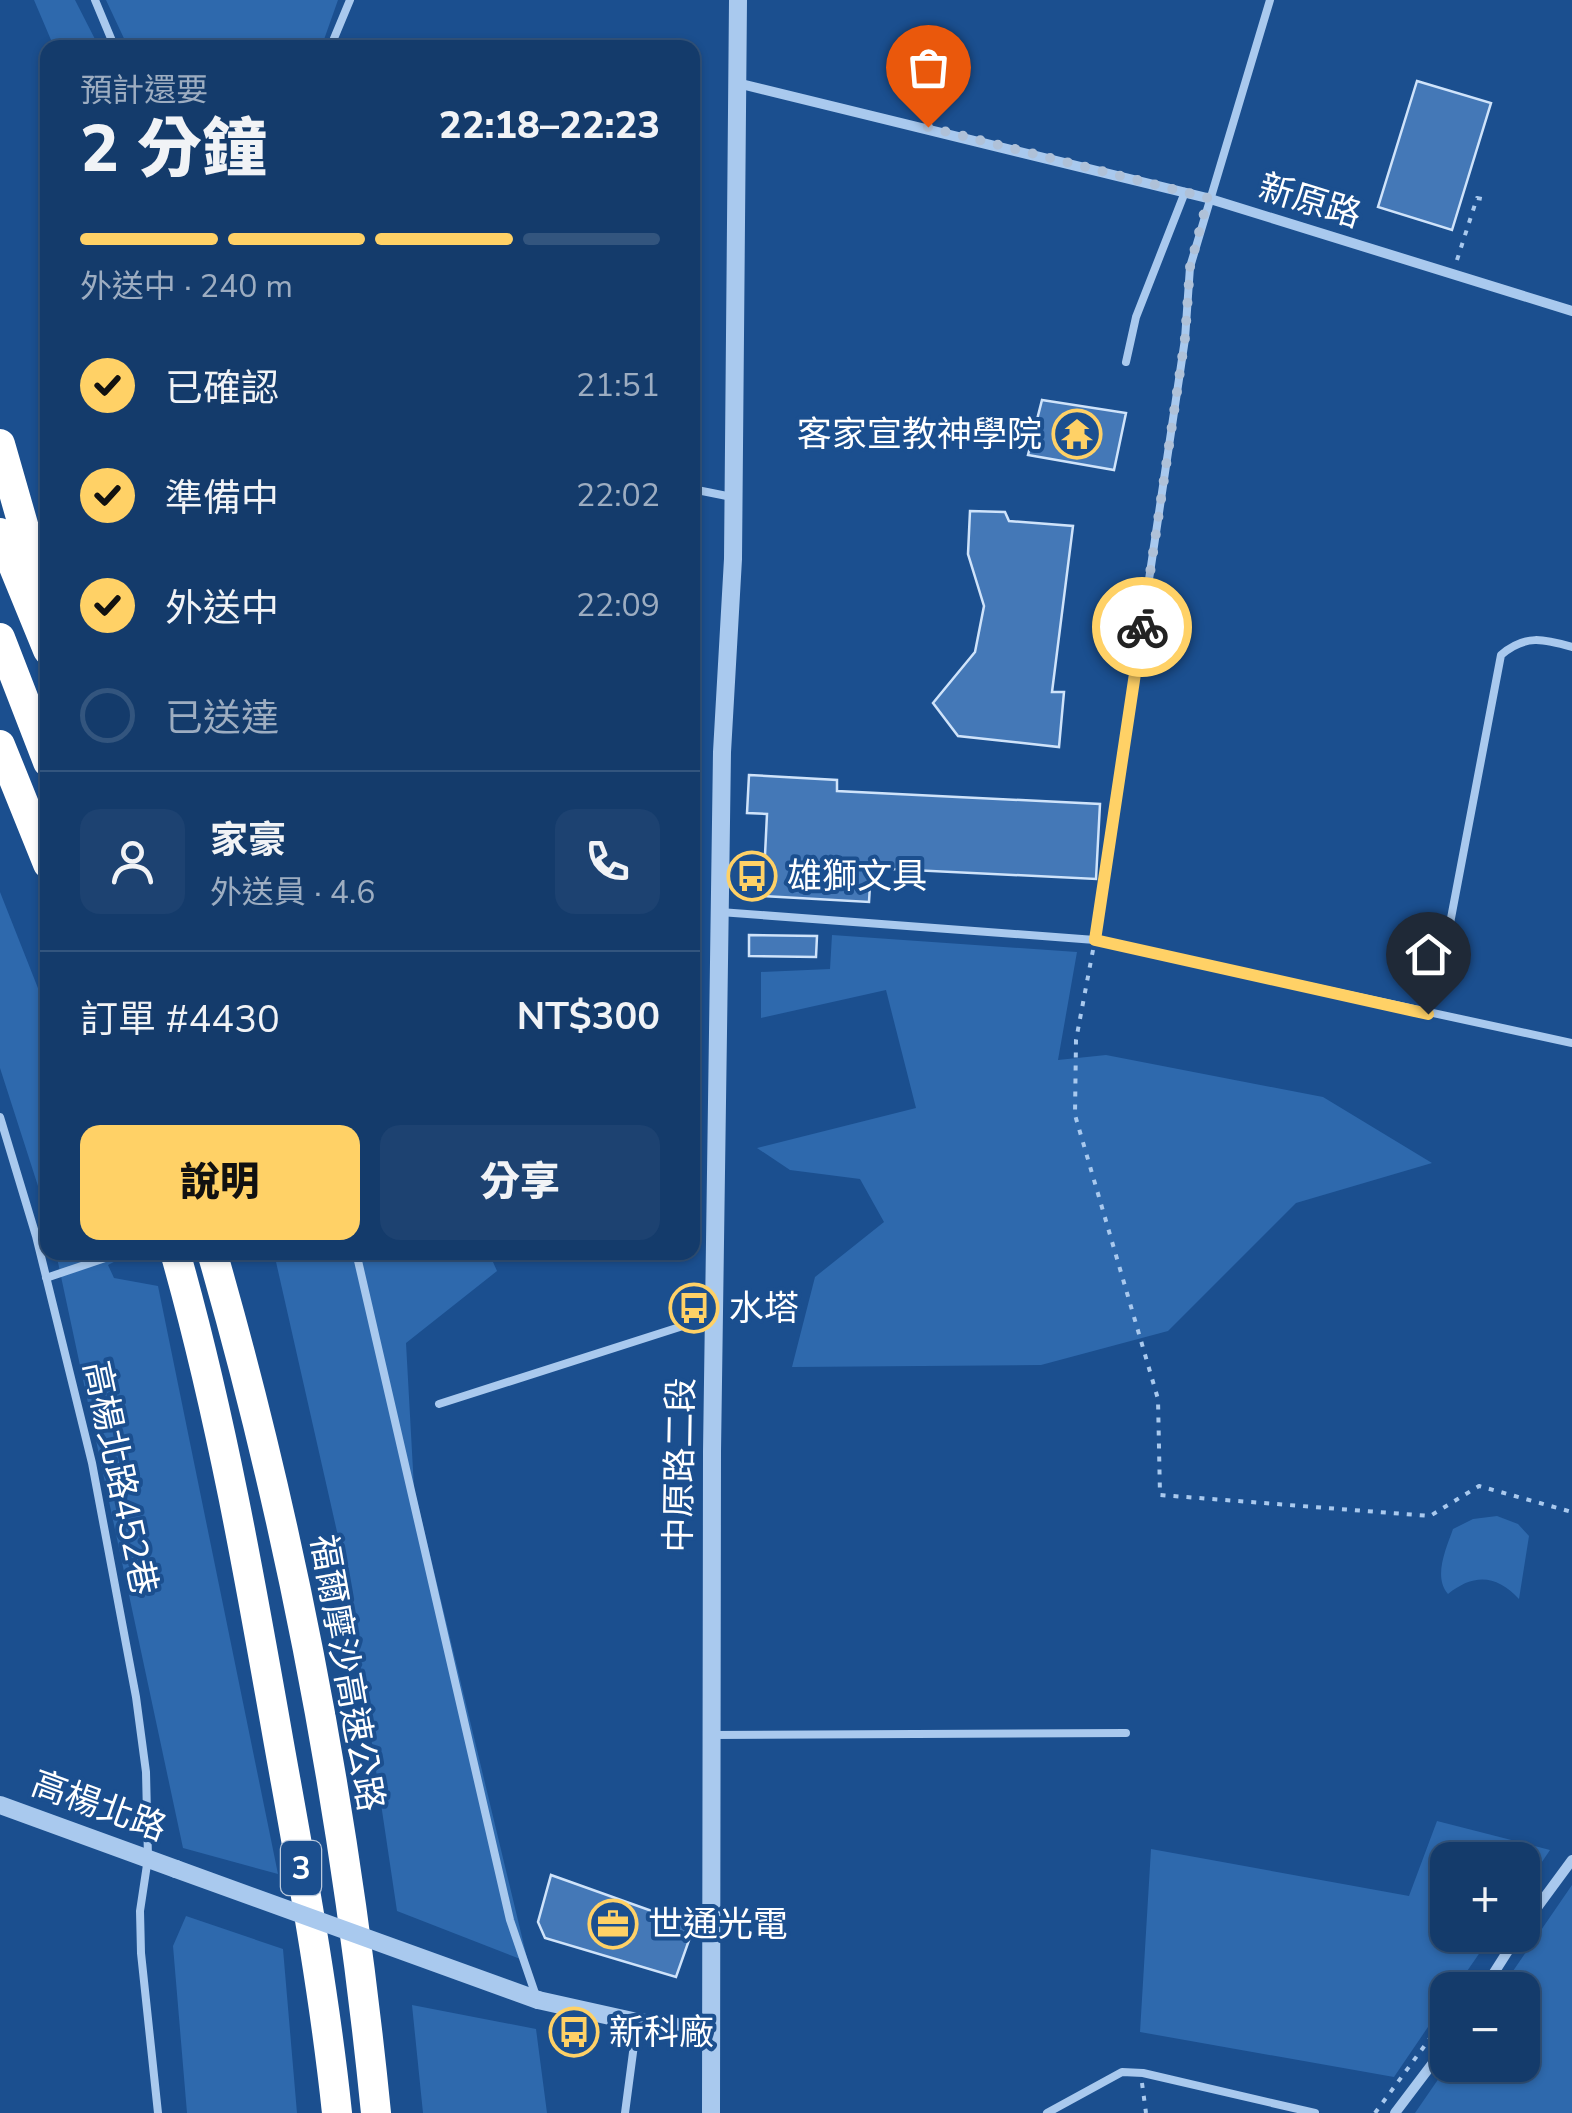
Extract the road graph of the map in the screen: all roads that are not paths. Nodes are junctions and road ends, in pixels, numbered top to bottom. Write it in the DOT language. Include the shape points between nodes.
graph roads {
  1 [pos="95,0"];
  2 [pos="350,0"];
  3 [pos="1270,0"];
  4 [pos="734,1"];
  5 [pos="112,40"];
  6 [pos="333,40"];
  7 [pos="737,83"];
  8 [pos="1186,192"];
  9 [pos="1208,198"];
  10 [pos="1572,311"];
  11 [pos="1126,362"];
  12 [pos="0,444"];
  13 [pos="700,491"];
  14 [pos="734,498"];
  15 [pos="0,533"];
  16 [pos="40,584"];
  17 [pos="40,630"];
  18 [pos="0,638"];
  19 [pos="1572,647"];
  20 [pos="40,741"];
  21 [pos="0,745"];
  22 [pos="40,844"];
  23 [pos="720,912"];
  24 [pos="1095,940"];
  25 [pos="1428,1014"];
  26 [pos="1572,1044"];
  27 [pos="0,1117"];
  28 [pos="40,1257"];
  29 [pos="41,1260"];
  30 [pos="101,1260"];
  31 [pos="177,1260"];
  32 [pos="214,1260"];
  33 [pos="229,1260"];
  34 [pos="358,1260"];
  35 [pos="46,1278"];
  36 [pos="714,1316"];
  37 [pos="439,1404"];
  38 [pos="268,1460"];
  39 [pos="1126,1733"];
  40 [pos="711,1735"];
  41 [pos="0,1805"];
  42 [pos="148,1858"];
  43 [pos="1571,1864"];
  44 [pos="1540,1904"];
  45 [pos="538,2000"];
  46 [pos="637,2022"];
  47 [pos="710,2032"];
  48 [pos="1430,2067"];
  49 [pos="158,2113"];
  50 [pos="337,2113"];
  51 [pos="376,2113"];
  52 [pos="625,2113"];
  53 [pos="711,2113"];
  54 [pos="1047,2113"];
  55 [pos="1315,2113"];
  56 [pos="1395,2113"];
  1 -- 5 [label="lane"];
  2 -- 6 [label="lane"];
  3 -- 9 [label="lane"];
  4 -- 7 [label="street, 中原路二段"];
  7 -- 8 [label="street, 新原路"];
  7 -- 14 [label="street, 中原路二段"];
  8 -- 9 [label="street, 新原路"];
  8 -- 11 [label="lane" via="1136,318"];
  9 -- 10 [label="street, 新原路"];
  9 -- 24 [label="lane" via="1190,267"];
  12 -- 16 [label="highway"];
  13 -- 14 [label="lane"];
  14 -- 23 [label="street, 中原路二段"];
  15 -- 17 [label="highway"];
  18 -- 20 [label="highway"];
  19 -- 25 [label="lane" via="1536,638 1501,655"];
  21 -- 22 [label="highway"];
  23 -- 24 [label="lane"];
  23 -- 36 [label="street, 中原路二段"];
  24 -- 25 [label="lane"];
  25 -- 26 [label="lane"];
  27 -- 28 [label="lane, 高楊北路452巷"];
  29 -- 35 [label="lane, 高楊北路452巷"];
  30 -- 35 [label="lane"];
  31 -- 50 [label="highway, 3" via="202,1348 258,1623"];
  32 -- 38 [label="highway, 福爾摩沙高速公路 / 3"];
  33 -- 38 [label="highway"];
  34 -- 45 [label="lane" via="510,1920"];
  35 -- 42 [label="lane, 高楊北路452巷" via="92,1462 136,1697"];
  36 -- 37 [label="lane"];
  36 -- 40 [label="street, 中原路二段"];
  38 -- 51 [label="highway, 福爾摩沙高速公路 / 3" via="308,1645 364,1994"];
  39 -- 40 [label="lane"];
  40 -- 47 [label="street, 中原路二段"];
  41 -- 42 [label="street, 高楊北路"];
  42 -- 45 [label="street, 高楊北路, bridge"];
  42 -- 49 [label="lane, 高楊北路452巷" via="141,1953"];
  43 -- 44 [label="street"];
  45 -- 46 [label="street"];
  46 -- 47 [label="street"];
  46 -- 52 [label="lane"];
  47 -- 53 [label="street, 中原路二段"];
  48 -- 56 [label="street"];
  54 -- 55 [label="lane" via="1122,2072"];
}
